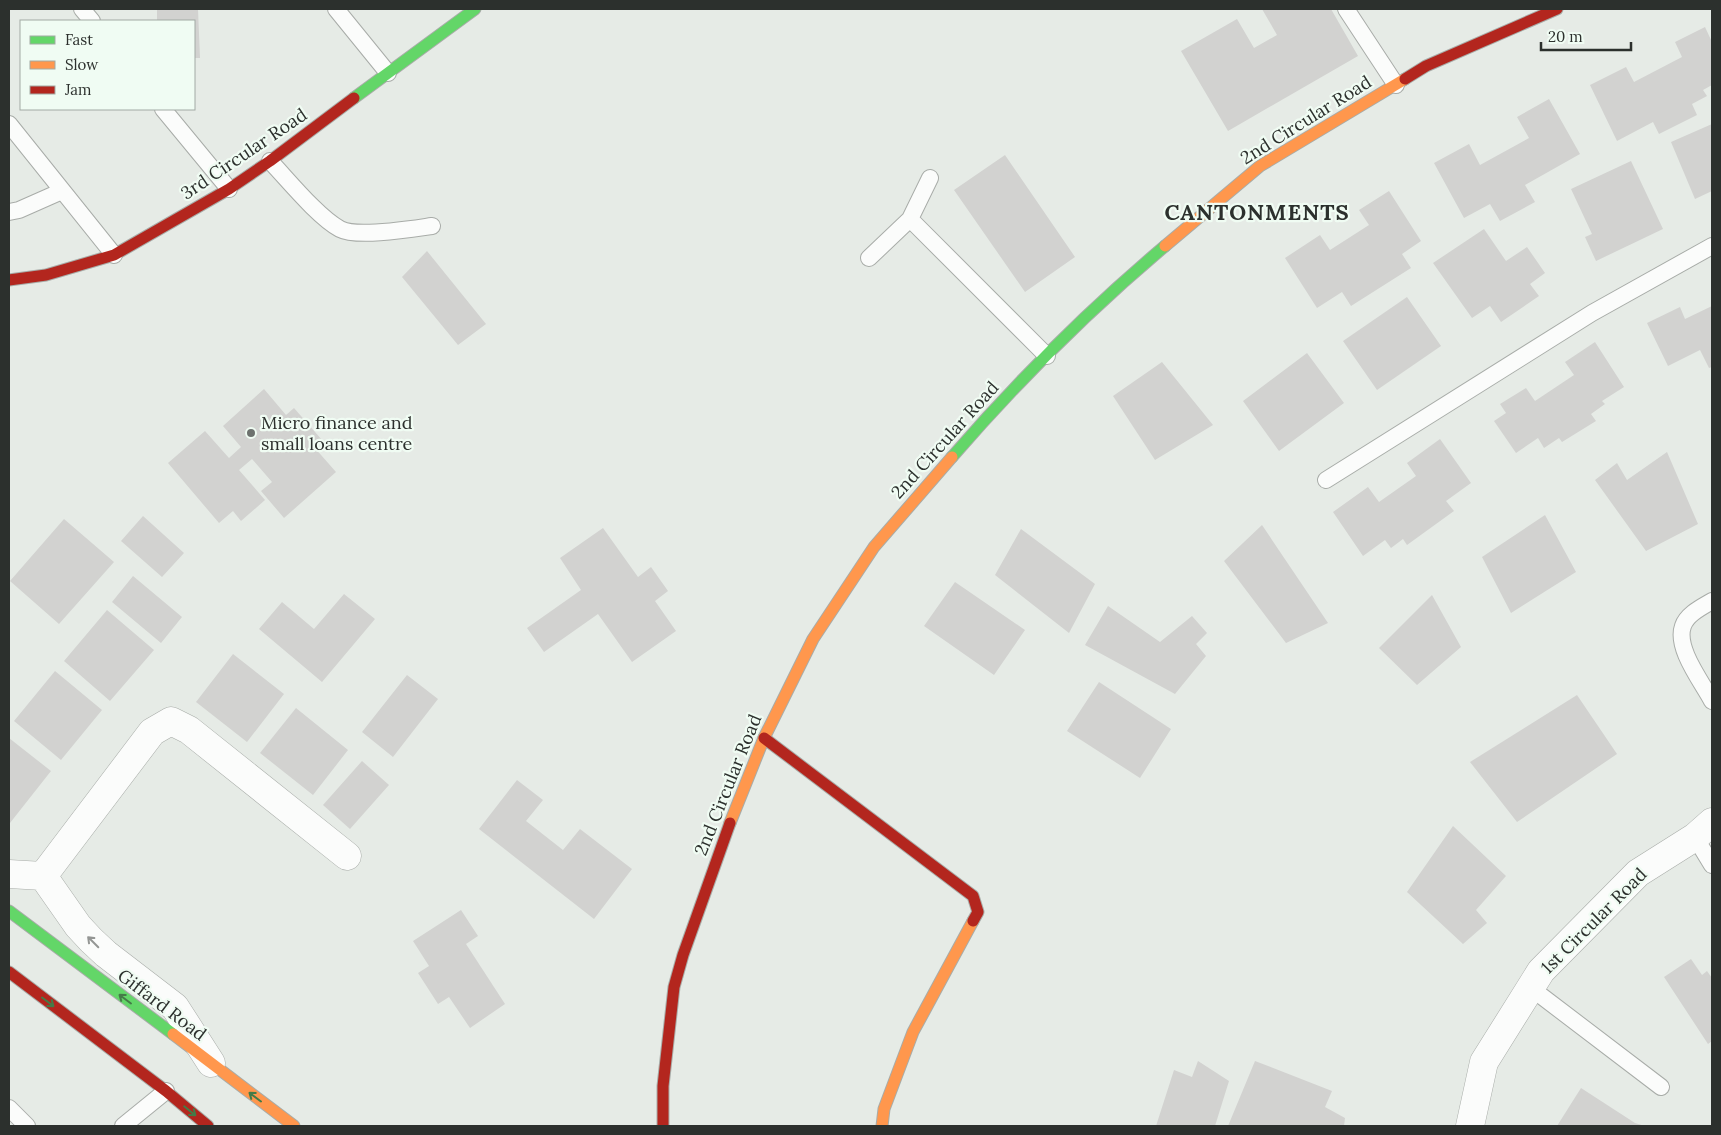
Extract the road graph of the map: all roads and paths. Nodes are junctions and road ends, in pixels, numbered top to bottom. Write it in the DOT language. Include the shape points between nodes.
graph roads {
  1 [pos="82,9"];
  2 [pos="336,9"];
  3 [pos="475,9"];
  4 [pos="1346,9"];
  5 [pos="1556,9"];
  6 [pos="91,20"];
  7 [pos="388,73"];
  8 [pos="1396,85"];
  9 [pos="164,110"];
  10 [pos="9,124"];
  11 [pos="270,161"];
  12 [pos="930,178"];
  13 [pos="229,189"];
  14 [pos="62,191"];
  15 [pos="9,212"];
  16 [pos="910,219"];
  17 [pos="432,226"];
  18 [pos="1712,246"];
  19 [pos="114,256"];
  20 [pos="869,258"];
  21 [pos="9,280"];
  22 [pos="1047,356"];
  23 [pos="1326,480"];
  24 [pos="1712,602"];
  25 [pos="1712,701"];
  26 [pos="764,738"];
  27 [pos="1704,829"];
  28 [pos="347,856"];
  29 [pos="1712,865"];
  30 [pos="9,874"];
  31 [pos="43,876"];
  32 [pos="9,911"];
  33 [pos="9,972"];
  34 [pos="1531,988"];
  35 [pos="211,1064"];
  36 [pos="1660,1087"];
  37 [pos="166,1092"];
  38 [pos="9,1108"];
  39 [pos="28,1126"];
  40 [pos="123,1126"];
  41 [pos="208,1126"];
  42 [pos="294,1126"];
  43 [pos="663,1126"];
  44 [pos="882,1126"];
  45 [pos="1470,1126"];
  1 -- 6 [label="lane"];
  2 -- 7 [label="lane"];
  3 -- 7 [label="street, 3rd Circular Road"];
  4 -- 8 [label="lane"];
  5 -- 8 [label="street, 2nd Circular Road" via="1426,66"];
  7 -- 11 [label="street, 3rd Circular Road"];
  8 -- 22 [label="street, 2nd Circular Road" via="1260,166 1132,274"];
  9 -- 13 [label="lane"];
  10 -- 14 [label="lane"];
  11 -- 13 [label="street, 3rd Circular Road"];
  11 -- 17 [label="lane" via="341,230 367,234"];
  12 -- 16 [label="lane"];
  13 -- 19 [label="street, 3rd Circular Road"];
  14 -- 15 [label="lane"];
  14 -- 19 [label="lane"];
  16 -- 20 [label="lane"];
  16 -- 22 [label="lane"];
  18 -- 23 [label="lane" via="1592,313"];
  19 -- 21 [label="street, 3rd Circular Road" via="46,275"];
  22 -- 26 [label="street, 2nd Circular Road" via="978,426 874,547 813,639"];
  24 -- 25 [label="lane" via="1694,612 1683,625 1681,636 1684,652"];
  26 -- 43 [label="street, 2nd Circular Road" via="721,845 674,987 663,1086"];
  26 -- 44 [label="street" via="973,896 978,912 913,1032 884,1109"];
  27 -- 29 [label="lane"];
  27 -- 34 [label="street, 1st Circular Road" via="1638,873 1541,971"];
  28 -- 31 [label="street" via="189,730 171,721 152,732"];
  30 -- 31 [label="street"];
  35 -- 31 [label="street, one-way" via="175,1007 91,940"];
  35 -- 32 [label="street, Giffard Road, one-way"];
  33 -- 37 [label="street, one-way"];
  34 -- 36 [label="lane"];
  34 -- 45 [label="street, 1st Circular Road" via="1484,1062"];
  42 -- 35 [label="street, Giffard Road, one-way"];
  37 -- 40 [label="lane"];
  37 -- 41 [label="street, one-way"];
  38 -- 39 [label="lane"];
}
